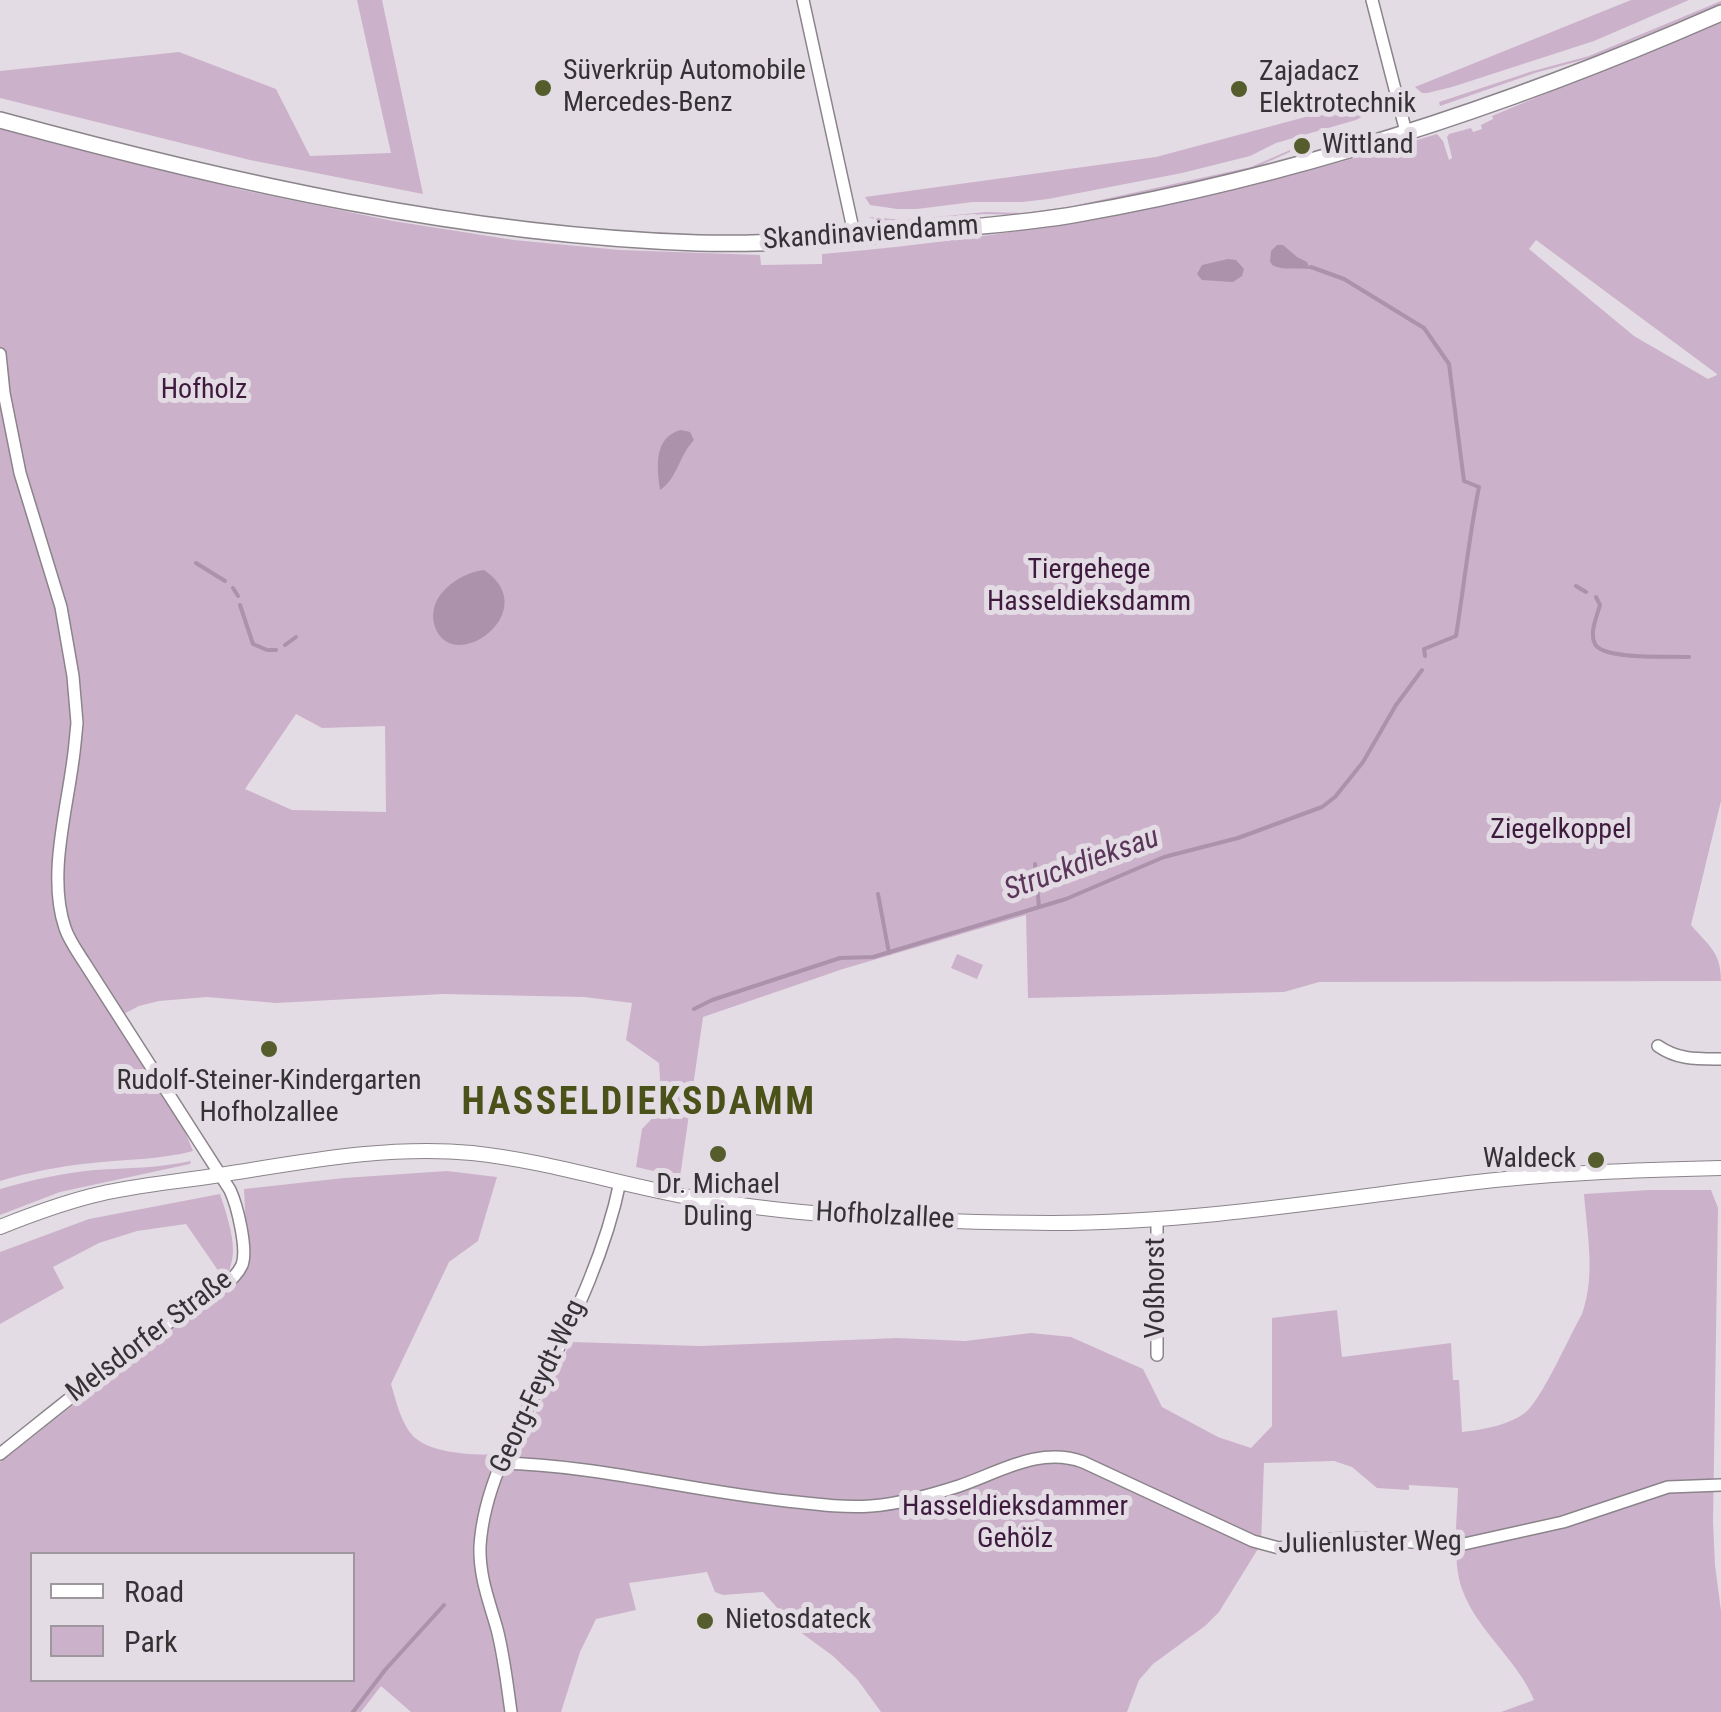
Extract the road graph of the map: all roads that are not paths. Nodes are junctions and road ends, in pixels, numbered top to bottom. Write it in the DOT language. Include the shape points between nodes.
graph roads {
  1 [pos="803,0"];
  2 [pos="1372,0"];
  3 [pos="1721,13"];
  4 [pos="0,120"];
  5 [pos="1406,132"];
  6 [pos="855,238"];
  7 [pos="0,354"];
  8 [pos="1658,1046"];
  9 [pos="1721,1059"];
  10 [pos="1721,1168"];
  11 [pos="222,1175"];
  12 [pos="620,1182"];
  13 [pos="1157,1220"];
  14 [pos="0,1227"];
  15 [pos="1157,1355"];
  16 [pos="0,1454"];
  17 [pos="500,1463"];
  18 [pos="1721,1485"];
  19 [pos="511,1712"];
  1 -- 6 [label="street"];
  2 -- 5 [label="street"];
  3 -- 5 [label="main road, Skandinaviendamm"];
  4 -- 6 [label="main road, Skandinaviendamm" via="344,202 507,228 701,243"];
  5 -- 6 [label="main road, Skandinaviendamm" via="1290,167 1074,215"];
  7 -- 11 [label="street, Melsdorfer Straße" via="20,473 62,607 73,676 76,744 57,878 65,928"];
  8 -- 9 [label="street" via="1686,1059"];
  10 -- 13 [label="street, Hofholzallee" via="1568,1174"];
  11 -- 12 [label="street, Hofholzallee" via="379,1152 446,1152"];
  11 -- 14 [label="street, Hofholzallee" via="94,1195"];
  11 -- 16 [label="street, Melsdorfer Straße" via="235,1200 244,1251 228,1283"];
  12 -- 13 [label="street, Hofholzallee" via="843,1216"];
  12 -- 17 [label="street, Georg-Feydt-Weg" via="595,1266"];
  13 -- 15 [label="street, Voßhorst"];
  17 -- 18 [label="street, Julienluster Weg" via="869,1506 944,1490 1034,1458 1063,1456 1279,1548 1346,1538 1455,1546 1562,1522 1668,1487"];
  17 -- 19 [label="street, Georg-Feydt-Weg" via="483,1526 481,1571"];
}
